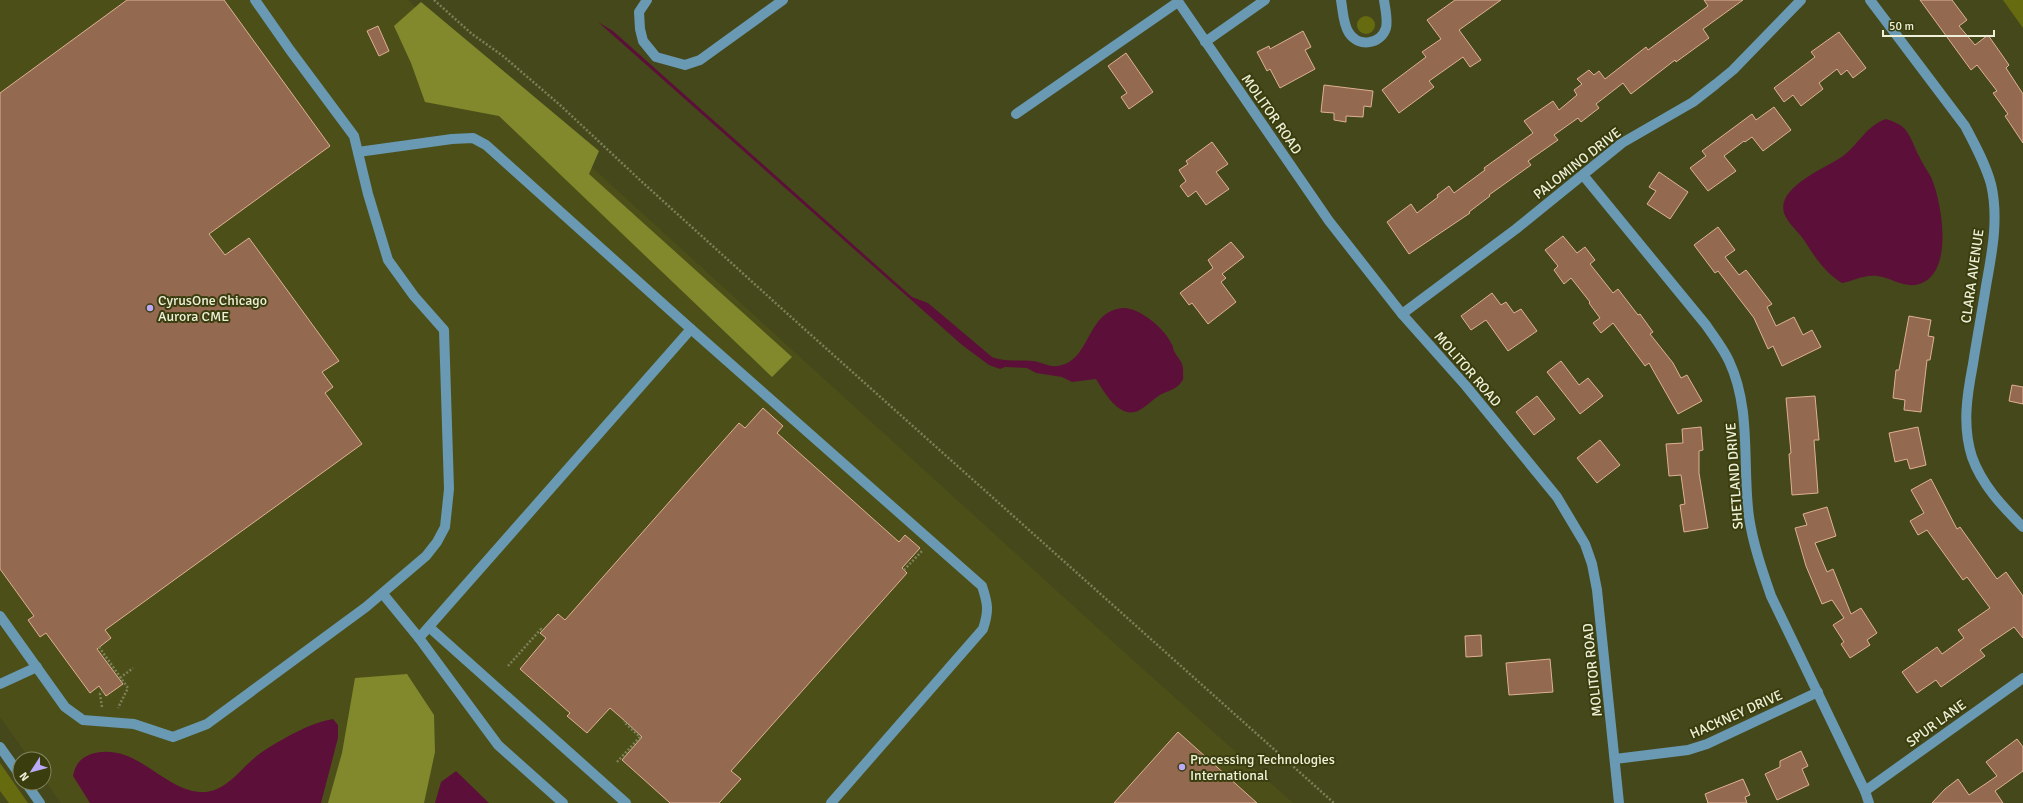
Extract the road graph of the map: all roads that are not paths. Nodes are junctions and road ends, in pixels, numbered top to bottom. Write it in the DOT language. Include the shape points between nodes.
graph roads {
  1 [pos="255,0"];
  2 [pos="647,0"];
  3 [pos="783,0"];
  4 [pos="1265,0"];
  5 [pos="1341,0"];
  6 [pos="1384,0"];
  7 [pos="1801,0"];
  8 [pos="1870,0"];
  9 [pos="1177,1"];
  10 [pos="1205,42"];
  11 [pos="1016,114"];
  12 [pos="358,152"];
  13 [pos="1583,175"];
  14 [pos="1402,314"];
  15 [pos="690,329"];
  16 [pos="2023,528"];
  17 [pos="383,594"];
  18 [pos="0,616"];
  19 [pos="428,627"];
  20 [pos="419,638"];
  21 [pos="37,667"];
  22 [pos="2023,678"];
  23 [pos="0,684"];
  24 [pos="1818,692"];
  25 [pos="0,747"];
  26 [pos="1616,759"];
  27 [pos="12,763"];
  28 [pos="32,791"];
  29 [pos="1866,791"];
  30 [pos="40,803"];
  31 [pos="563,803"];
  32 [pos="626,803"];
  33 [pos="831,803"];
  34 [pos="1619,803"];
  35 [pos="1869,803"];
  1 -- 12 [label="street" via="354,136"];
  2 -- 3 [label="street" via="639,12 643,41 656,57 685,64 700,60"];
  4 -- 10 [label="street"];
  5 -- 6 [label="street" via="1350,34 1355,39 1370,43 1378,40 1387,26"];
  7 -- 13 [label="street, PALOMINO DRIVE" via="1716,84 1688,105 1622,143"];
  8 -- 16 [label="street, CLARA AVENUE" via="1965,126 1991,185 1994,202 1994,241 1967,398 1966,428 1972,456 1982,478 2002,506"];
  9 -- 10 [label="street, MOLITOR ROAD"];
  9 -- 11 [label="street"];
  10 -- 14 [label="street, MOLITOR ROAD" via="1329,221"];
  12 -- 15 [label="street" via="473,138 486,145"];
  12 -- 17 [label="street" via="388,260 414,296 444,330 449,489 445,527 426,556"];
  13 -- 14 [label="street, PALOMINO DRIVE" via="1516,229"];
  13 -- 24 [label="street, SHETLAND DRIVE" via="1706,326 1729,361 1744,416 1749,516 1755,546 1771,596"];
  14 -- 26 [label="street, MOLITOR ROAD" via="1528,460 1557,497 1585,544 1597,590"];
  15 -- 19 [label="street"];
  15 -- 33 [label="street" via="973,576 982,586 988,603 983,629"];
  17 -- 20 [label="street"];
  17 -- 21 [label="street" via="207,724 173,737 134,724 84,720 65,707"];
  18 -- 21 [label="street"];
  19 -- 20 [label="street"];
  19 -- 32 [label="street"];
  20 -- 31 [label="street" via="498,745"];
  21 -- 23 [label="street"];
  22 -- 29 [label="street, SPUR LANE"];
  24 -- 26 [label="street, HACKNEY DRIVE" via="1707,744 1688,750"];
  24 -- 29 [label="street, SHETLAND DRIVE"];
  25 -- 27 [label="street"];
  26 -- 34 [label="street, MOLITOR ROAD"];
  28 -- 30 [label="street"];
  29 -- 35 [label="street, SHETLAND DRIVE"];
}
